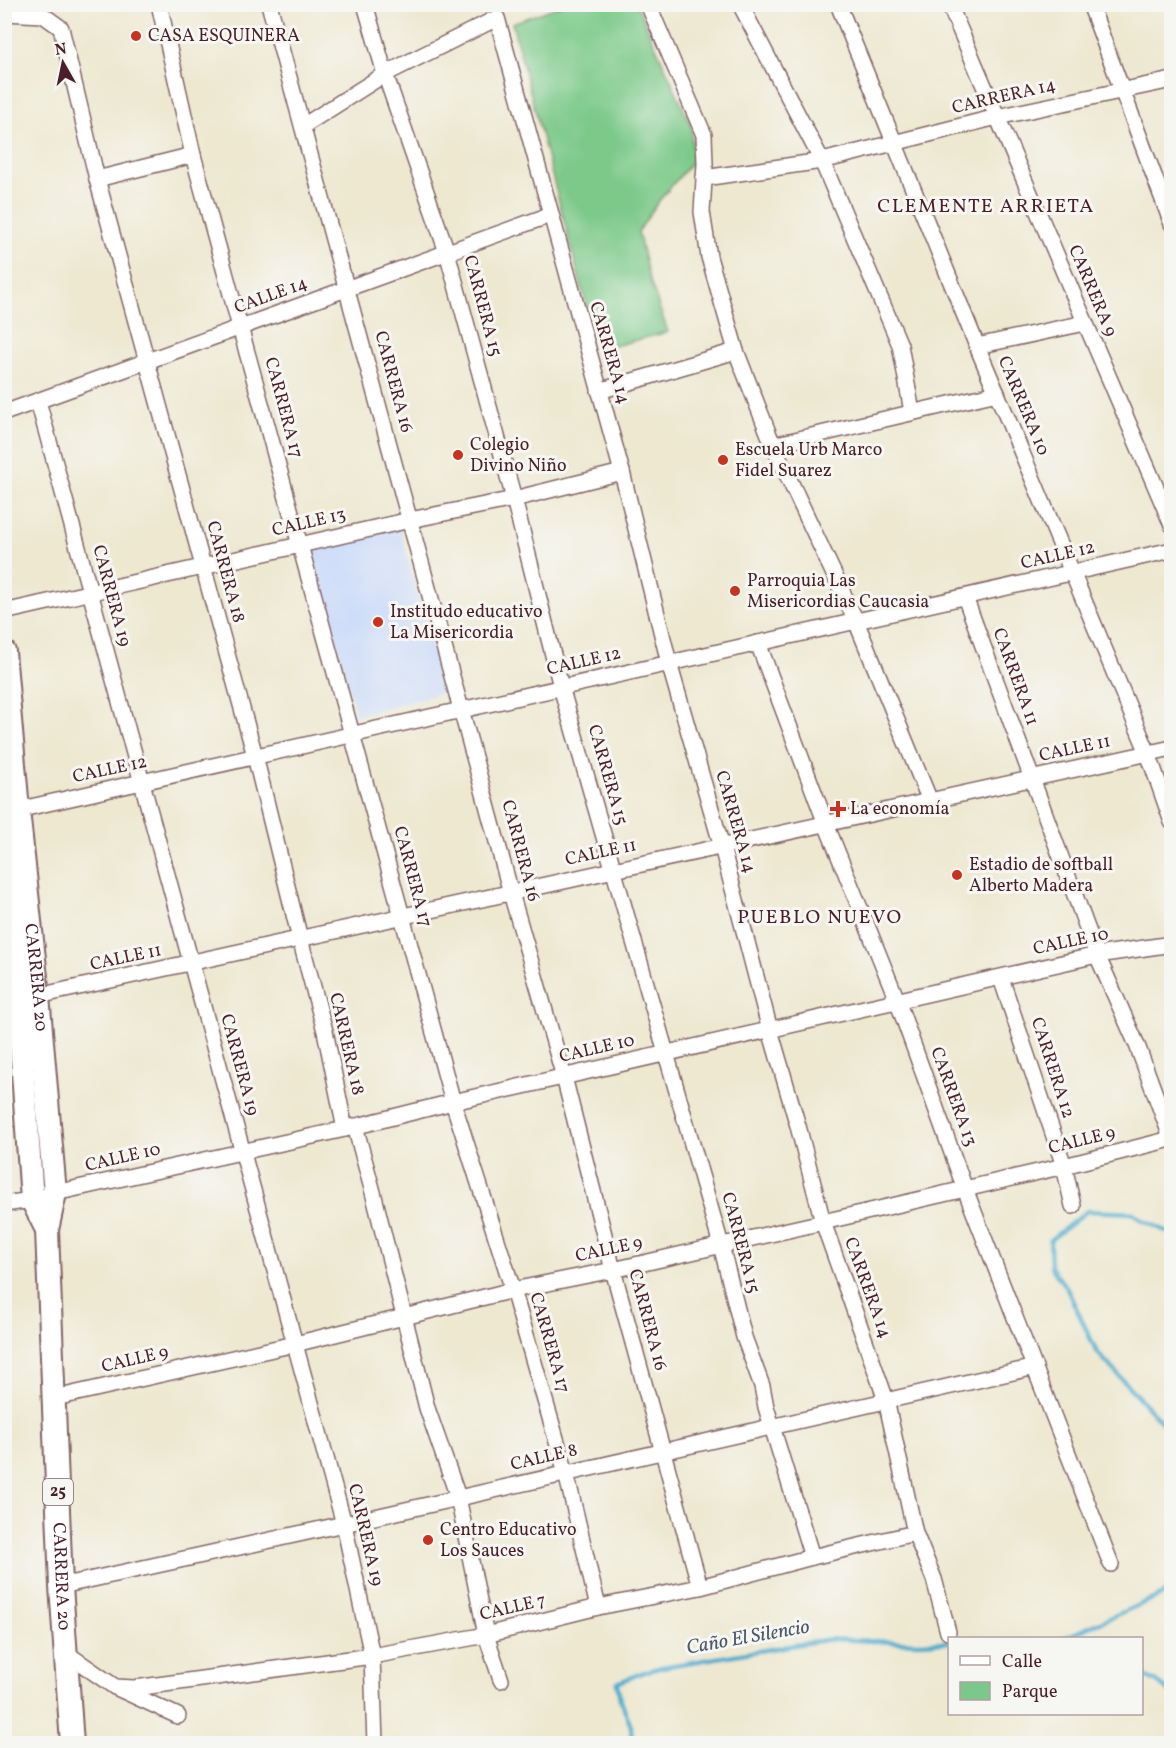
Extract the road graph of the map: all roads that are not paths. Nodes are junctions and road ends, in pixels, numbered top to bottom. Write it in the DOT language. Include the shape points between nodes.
graph roads {
  1 [pos="159,4"];
  2 [pos="269,4"];
  3 [pos="365,4"];
  4 [pos="648,4"];
  5 [pos="740,4"];
  6 [pos="838,4"];
  7 [pos="949,4"];
  8 [pos="1090,4"];
  9 [pos="4,13"];
  10 [pos="385,74"];
  11 [pos="1172,80"];
  12 [pos="1121,91"];
  13 [pos="997,117"];
  14 [pos="303,126"];
  15 [pos="895,144"];
  16 [pos="193,155"];
  17 [pos="822,162"];
  18 [pos="97,178"];
  19 [pos="704,178"];
  20 [pos="550,215"];
  21 [pos="1172,224"];
  22 [pos="447,252"];
  23 [pos="347,289"];
  24 [pos="1085,323"];
  25 [pos="240,327"];
  26 [pos="977,346"];
  27 [pos="736,351"];
  28 [pos="147,361"];
  29 [pos="599,392"];
  30 [pos="997,393"];
  31 [pos="38,401"];
  32 [pos="912,412"];
  33 [pos="4,413"];
  34 [pos="773,445"];
  35 [pos="622,472"];
  36 [pos="514,499"];
  37 [pos="410,520"];
  38 [pos="1172,525"];
  39 [pos="300,545"];
  40 [pos="1172,550"];
  41 [pos="204,567"];
  42 [pos="1071,573"];
  43 [pos="90,593"];
  44 [pos="965,597"];
  45 [pos="4,612"];
  46 [pos="856,621"];
  47 [pos="758,643"];
  48 [pos="4,652"];
  49 [pos="669,663"];
  50 [pos="561,687"];
  51 [pos="461,710"];
  52 [pos="352,735"];
  53 [pos="1172,748"];
  54 [pos="1148,753"];
  55 [pos="255,756"];
  56 [pos="1032,779"];
  57 [pos="142,783"];
  58 [pos="930,801"];
  59 [pos="11,811"];
  60 [pos="1172,822"];
  61 [pos="826,824"];
  62 [pos="4,842"];
  63 [pos="722,847"];
  64 [pos="614,870"];
  65 [pos="511,893"];
  66 [pos="7,902"];
  67 [pos="403,916"];
  68 [pos="300,939"];
  69 [pos="1172,944"];
  70 [pos="1097,955"];
  71 [pos="191,964"];
  72 [pos="1001,978"];
  73 [pos="38,996"];
  74 [pos="897,1000"];
  75 [pos="770,1030"];
  76 [pos="666,1053"];
  77 [pos="564,1077"];
  78 [pos="453,1102"];
  79 [pos="350,1127"];
  80 [pos="1171,1140"];
  81 [pos="242,1151"];
  82 [pos="1064,1166"];
  83 [pos="965,1189"];
  84 [pos="55,1193"];
  85 [pos="32,1200"];
  86 [pos="4,1204"];
  87 [pos="1073,1206"];
  88 [pos="823,1222"];
  89 [pos="47,1230"];
  90 [pos="721,1245"];
  91 [pos="613,1270"];
  92 [pos="513,1290"];
  93 [pos="404,1318"];
  94 [pos="295,1344"];
  95 [pos="1035,1367"];
  96 [pos="55,1398"];
  97 [pos="886,1400"];
  98 [pos="773,1426"];
  99 [pos="663,1451"];
  100 [pos="566,1473"];
  101 [pos="458,1497"];
  102 [pos="344,1524"];
  103 [pos="915,1533"];
  104 [pos="812,1557"];
  105 [pos="1111,1564"];
  106 [pos="61,1586"];
  107 [pos="700,1587"];
  108 [pos="598,1607"];
  109 [pos="948,1632"];
  110 [pos="486,1635"];
  111 [pos="66,1656"];
  112 [pos="372,1656"];
  113 [pos="501,1680"];
  114 [pos="115,1687"];
  115 [pos="178,1716"];
  116 [pos="72,1743"];
  117 [pos="375,1743"];
  1 -- 16 [label="street, CARRERA 17"];
  2 -- 14 [label="street, CARRERA 16"];
  3 -- 10 [label="street, CARRERA 15"];
  4 -- 19 [label="street" via="704,135"];
  5 -- 17 [label="street"];
  6 -- 15 [label="street, CARRERA 10"];
  7 -- 13 [label="street, CARRERA 9"];
  8 -- 12 [label="street"];
  9 -- 18 [label="street, CARRERA 18" via="43,15 61,28"];
  10 -- 14 [label="street"];
  10 -- 20 [label="street, CARRERA 14" via="497,18"];
  10 -- 22 [label="street, CARRERA 15"];
  11 -- 12 [label="street, CARRERA 14"];
  12 -- 13 [label="street, CARRERA 14"];
  12 -- 21 [label="street"];
  13 -- 15 [label="street, CARRERA 14"];
  13 -- 24 [label="street, CARRERA 9"];
  14 -- 23 [label="street, CARRERA 16"];
  15 -- 17 [label="street, CARRERA 14"];
  15 -- 26 [label="street, CARRERA 10"];
  16 -- 18 [label="street"];
  16 -- 25 [label="street, CARRERA 17"];
  17 -- 19 [label="street, CARRERA 14"];
  17 -- 32 [label="street" via="900,345"];
  18 -- 28 [label="street, CARRERA 18"];
  19 -- 27 [label="street" via="702,212 709,257"];
  20 -- 22 [label="street, CALLE 14"];
  20 -- 29 [label="street, CARRERA 14"];
  22 -- 23 [label="street, CALLE 14"];
  22 -- 36 [label="street, CARRERA 15"];
  23 -- 25 [label="street, CALLE 14"];
  23 -- 37 [label="street, CARRERA 16"];
  24 -- 26 [label="street"];
  24 -- 38 [label="street, CARRERA 9"];
  25 -- 28 [label="street, CALLE 14"];
  25 -- 39 [label="street, CARRERA 17"];
  26 -- 30 [label="street, CARRERA 10"];
  27 -- 29 [label="street"];
  27 -- 34 [label="street"];
  28 -- 31 [label="street, CALLE 14"];
  28 -- 41 [label="street, CARRERA 18"];
  29 -- 35 [label="street, CARRERA 14"];
  30 -- 32 [label="street"];
  30 -- 42 [label="street, CARRERA 10"];
  31 -- 33 [label="street, CALLE 14"];
  31 -- 43 [label="street, CARRERA 19"];
  32 -- 34 [label="street"];
  34 -- 46 [label="street"];
  35 -- 36 [label="street, CALLE 13"];
  35 -- 49 [label="street, CARRERA 14"];
  36 -- 37 [label="street, CALLE 13"];
  36 -- 50 [label="street, CARRERA 15"];
  37 -- 39 [label="street, CALLE 13"];
  37 -- 51 [label="street, CARRERA 16"];
  39 -- 41 [label="street, CALLE 13"];
  39 -- 52 [label="street, CARRERA 17"];
  40 -- 42 [label="street, CALLE 12"];
  41 -- 43 [label="street, CALLE 13"];
  41 -- 55 [label="street, CARRERA 18"];
  42 -- 44 [label="street, CALLE 12"];
  42 -- 54 [label="street, CARRERA 10"];
  43 -- 45 [label="street, CALLE 13"];
  43 -- 57 [label="street, CARRERA 19"];
  44 -- 46 [label="street, CALLE 12"];
  44 -- 56 [label="street, CARRERA 11"];
  46 -- 47 [label="street, CALLE 12"];
  46 -- 58 [label="street"];
  47 -- 49 [label="street, CALLE 12"];
  47 -- 61 [label="street, CARRERA 13"];
  48 -- 59 [label="main road, CARRERA 20 / 25"];
  49 -- 50 [label="street, CALLE 12"];
  49 -- 63 [label="street, CARRERA 14"];
  50 -- 51 [label="street, CALLE 12"];
  50 -- 64 [label="street, CARRERA 15"];
  51 -- 52 [label="street, CALLE 12"];
  51 -- 65 [label="street, CARRERA 16"];
  52 -- 55 [label="street, CALLE 12"];
  52 -- 67 [label="street, CARRERA 17"];
  53 -- 54 [label="street, CALLE 11"];
  54 -- 56 [label="street, CALLE 11"];
  54 -- 60 [label="street, CARRERA 10"];
  55 -- 57 [label="street, CALLE 12"];
  55 -- 68 [label="street, CARRERA 18"];
  56 -- 58 [label="street, CALLE 11"];
  56 -- 70 [label="street, CARRERA 11"];
  57 -- 59 [label="street, CALLE 12"];
  57 -- 71 [label="street, CARRERA 19"];
  58 -- 61 [label="street, CALLE 11"];
  59 -- 73 [label="main road, CARRERA 20 / 25"];
  61 -- 63 [label="street, CALLE 11"];
  61 -- 74 [label="street, CARRERA 13"];
  62 -- 66 [label="main road, CARRERA 20 / 25"];
  63 -- 64 [label="street, CALLE 11"];
  63 -- 75 [label="street, CARRERA 14"];
  64 -- 65 [label="street, CALLE 11"];
  64 -- 76 [label="street, CARRERA 15"];
  65 -- 67 [label="street, CALLE 11"];
  65 -- 77 [label="street, CARRERA 16"];
  66 -- 85 [label="main road, CARRERA 20 / 25"];
  67 -- 68 [label="street, CALLE 11"];
  67 -- 78 [label="street, CARRERA 17"];
  68 -- 71 [label="street, CALLE 11"];
  68 -- 79 [label="street, CARRERA 18"];
  69 -- 70 [label="street, CALLE 10"];
  70 -- 72 [label="street, CALLE 10"];
  70 -- 80 [label="street, CARRERA 11" via="1137,1045"];
  71 -- 73 [label="street, CALLE 11"];
  71 -- 81 [label="street, CARRERA 19"];
  72 -- 74 [label="street, CALLE 10"];
  72 -- 82 [label="street, CARRERA 12"];
  73 -- 84 [label="main road, CARRERA 20 / 25"];
  74 -- 75 [label="street, CALLE 10"];
  74 -- 83 [label="street, CARRERA 13"];
  75 -- 76 [label="street, CALLE 10"];
  75 -- 88 [label="street, CARRERA 14"];
  76 -- 77 [label="street, CALLE 10"];
  76 -- 90 [label="street, CARRERA 15"];
  77 -- 78 [label="street, CALLE 10"];
  77 -- 91 [label="street, CARRERA 16"];
  78 -- 79 [label="street, CALLE 10"];
  78 -- 92 [label="street, CARRERA 17"];
  79 -- 81 [label="street, CALLE 10"];
  79 -- 93 [label="street, CARRERA 18" via="374,1196"];
  80 -- 82 [label="street, CALLE 9"];
  81 -- 84 [label="street, CALLE 10"];
  81 -- 94 [label="street, CARRERA 19"];
  82 -- 83 [label="street, CALLE 9"];
  82 -- 87 [label="street, CARRERA 12"];
  83 -- 88 [label="street, CALLE 9"];
  83 -- 95 [label="street, CARRERA 13"];
  84 -- 85 [label="street, CALLE 10"];
  84 -- 89 [label="main road, CARRERA 20 / 25"];
  85 -- 86 [label="street, CALLE 10"];
  85 -- 89 [label="main road, CARRERA 20 / 25"];
  88 -- 90 [label="street, CALLE 9"];
  88 -- 97 [label="street, CARRERA 14"];
  89 -- 96 [label="main road, CARRERA 20 / 25"];
  90 -- 91 [label="street, CALLE 9"];
  90 -- 98 [label="street, CARRERA 15" via="744,1337"];
  91 -- 92 [label="street, CALLE 9"];
  91 -- 99 [label="street, CARRERA 16"];
  92 -- 93 [label="street, CALLE 9"];
  92 -- 100 [label="street, CARRERA 17"];
  93 -- 94 [label="street, CALLE 9"];
  93 -- 101 [label="street, CARRERA 18" via="427,1408"];
  94 -- 96 [label="street, CALLE 9"];
  94 -- 102 [label="street, CARRERA 19"];
  95 -- 97 [label="street, CALLE 8"];
  95 -- 105 [label="street, CARRERA 13"];
  96 -- 106 [label="main road, CARRERA 20 / 25"];
  97 -- 98 [label="street, CALLE 8"];
  97 -- 103 [label="street, CARRERA 14"];
  98 -- 99 [label="street, CALLE 8"];
  98 -- 104 [label="street, CARRERA 15"];
  99 -- 100 [label="street, CALLE 8"];
  99 -- 107 [label="street, CARRERA 16"];
  100 -- 101 [label="street, CALLE 8"];
  100 -- 108 [label="street, CARRERA 17"];
  101 -- 102 [label="street, CALLE 8"];
  101 -- 110 [label="street, CARRERA 18"];
  102 -- 106 [label="street, CALLE 8"];
  102 -- 112 [label="street, CARRERA 19"];
  103 -- 104 [label="street, CALLE 7"];
  103 -- 109 [label="street, CARRERA 14" via="934,1578"];
  104 -- 107 [label="street, CALLE 7"];
  106 -- 111 [label="main road, CARRERA 20 / 25"];
  107 -- 108 [label="street, CALLE 7"];
  108 -- 110 [label="street, CALLE 7"];
  110 -- 112 [label="street, CALLE 7"];
  110 -- 113 [label="street, CARRERA 18"];
  111 -- 114 [label="street"];
  111 -- 116 [label="main road, CARRERA 20 / 25"];
  112 -- 114 [label="street, CALLE 7" via="135,1688"];
  112 -- 117 [label="street, CARRERA 19"];
  114 -- 115 [label="street"];
}
